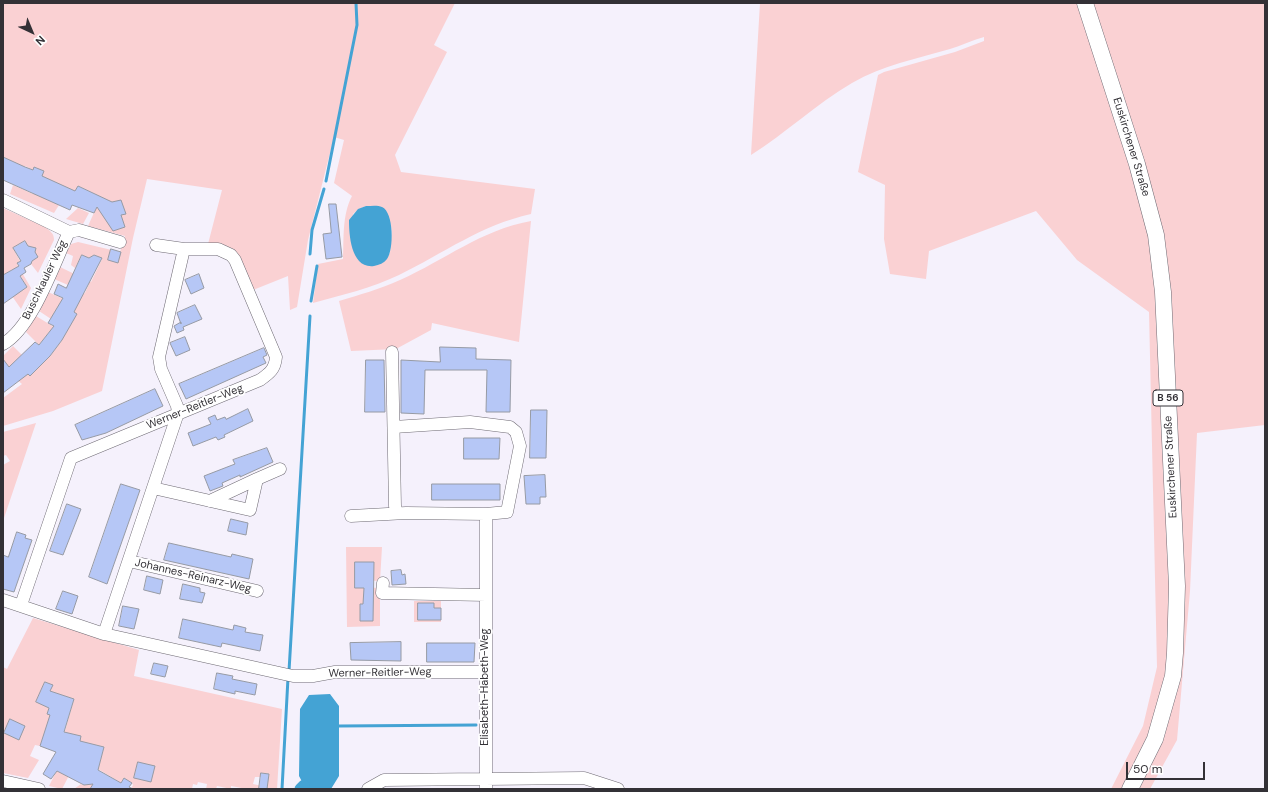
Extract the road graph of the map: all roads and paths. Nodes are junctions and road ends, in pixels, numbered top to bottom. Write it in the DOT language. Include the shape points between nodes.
graph roads {
  1 [pos="1085,3"];
  2 [pos="3,200"];
  3 [pos="69,232"];
  4 [pos="120,242"];
  5 [pos="156,245"];
  6 [pos="184,248"];
  7 [pos="3,344"];
  8 [pos="392,352"];
  9 [pos="178,413"];
  10 [pos="394,428"];
  11 [pos="280,470"];
  12 [pos="257,479"];
  13 [pos="153,488"];
  14 [pos="210,501"];
  15 [pos="397,513"];
  16 [pos="486,514"];
  17 [pos="351,516"];
  18 [pos="129,561"];
  19 [pos="382,583"];
  20 [pos="257,591"];
  21 [pos="486,595"];
  22 [pos="3,600"];
  23 [pos="21,605"];
  24 [pos="104,634"];
  25 [pos="485,672"];
  26 [pos="3,781"];
  27 [pos="485,784"];
  28 [pos="39,789"];
  29 [pos="368,789"];
  30 [pos="618,789"];
  31 [pos="1130,789"];
  1 -- 31 [label="main road, Euskirchener Straße / B 56" via="1137,164 1156,235 1163,292 1178,586 1175,653 1173,676 1155,739"];
  2 -- 3 [label="street"];
  3 -- 4 [label="street" via="79,230"];
  3 -- 7 [label="street, Buschkauler Weg" via="34,307 11,339"];
  5 -- 6 [label="street, Werner-Reitler-Weg"];
  6 -- 9 [label="street" via="159,357"];
  6 -- 9 [label="street, Werner-Reitler-Weg" via="218,249 235,260 276,357 275,367 260,380"];
  8 -- 10 [label="street"];
  9 -- 13 [label="street, Johannes-Reinarz-Weg"];
  9 -- 23 [label="street, Werner-Reitler-Weg" via="71,458"];
  10 -- 15 [label="street"];
  10 -- 16 [label="street" via="470,422 504,425 516,432 520,446 507,512"];
  11 -- 12 [label="street"];
  12 -- 14 [label="street"];
  12 -- 14 [label="street" via="250,510"];
  13 -- 14 [label="street"];
  13 -- 18 [label="street, Johannes-Reinarz-Weg"];
  15 -- 16 [label="street"];
  15 -- 17 [label="street"];
  16 -- 21 [label="street, Elisabeth-Habeth-Weg"];
  18 -- 20 [label="street, Johannes-Reinarz-Weg"];
  18 -- 24 [label="street, Johannes-Reinarz-Weg"];
  19 -- 21 [label="street" via="382,593"];
  21 -- 25 [label="street, Elisabeth-Habeth-Weg"];
  22 -- 23 [label="street, Werner-Reitler-Weg"];
  23 -- 24 [label="street, Werner-Reitler-Weg"];
  24 -- 25 [label="street, Werner-Reitler-Weg" via="293,676 335,672"];
  25 -- 27 [label="street, Elisabeth-Habeth-Weg"];
  26 -- 28 [label="street"];
  27 -- 29 [label="street" via="384,780"];
  27 -- 30 [label="street" via="584,778"];
}
